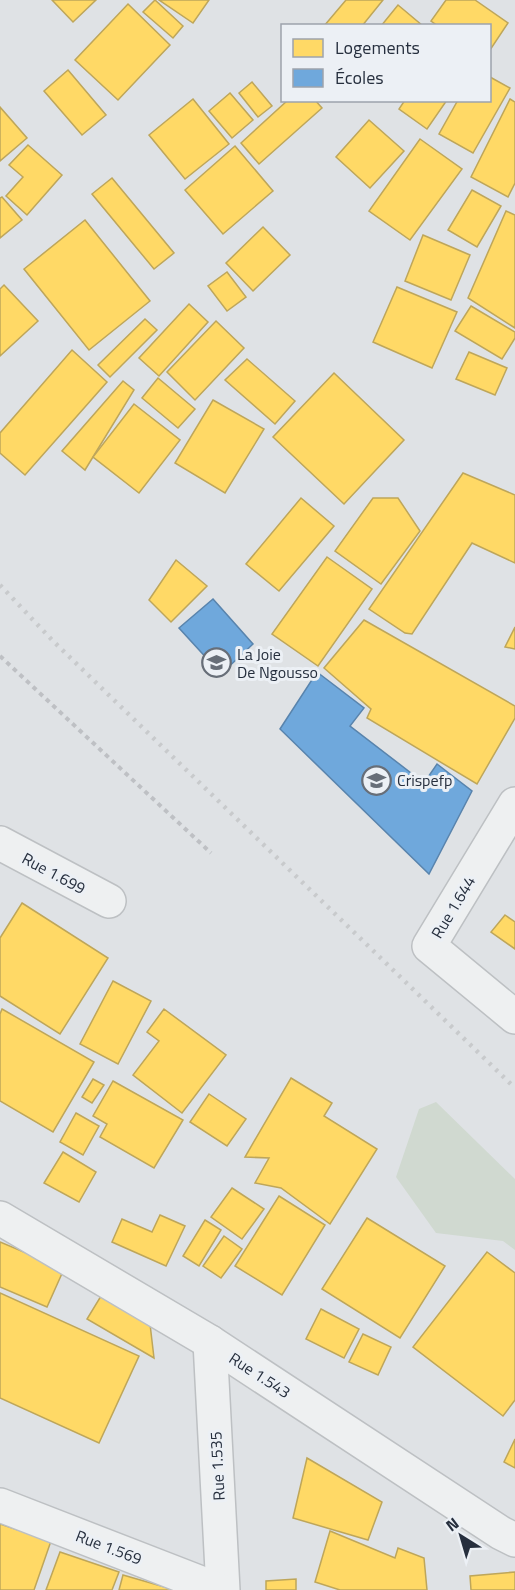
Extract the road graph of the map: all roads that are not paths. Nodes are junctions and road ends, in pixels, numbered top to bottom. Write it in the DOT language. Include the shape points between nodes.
graph roads {
  1 [pos="515,804"];
  2 [pos="0,843"];
  3 [pos="109,902"];
  4 [pos="515,1017"];
  5 [pos="0,1218"];
  6 [pos="210,1342"];
  7 [pos="0,1505"];
  8 [pos="515,1540"];
  9 [pos="221,1590"];
  1 -- 4 [label="street, Rue 1.644" via="429,946"];
  2 -- 3 [label="street, Rue 1.699"];
  5 -- 6 [label="street, Rue 1.543"];
  6 -- 8 [label="street, Rue 1.543"];
  6 -- 9 [label="street, Rue 1.535"];
  7 -- 9 [label="street, Rue 1.569"];
}
